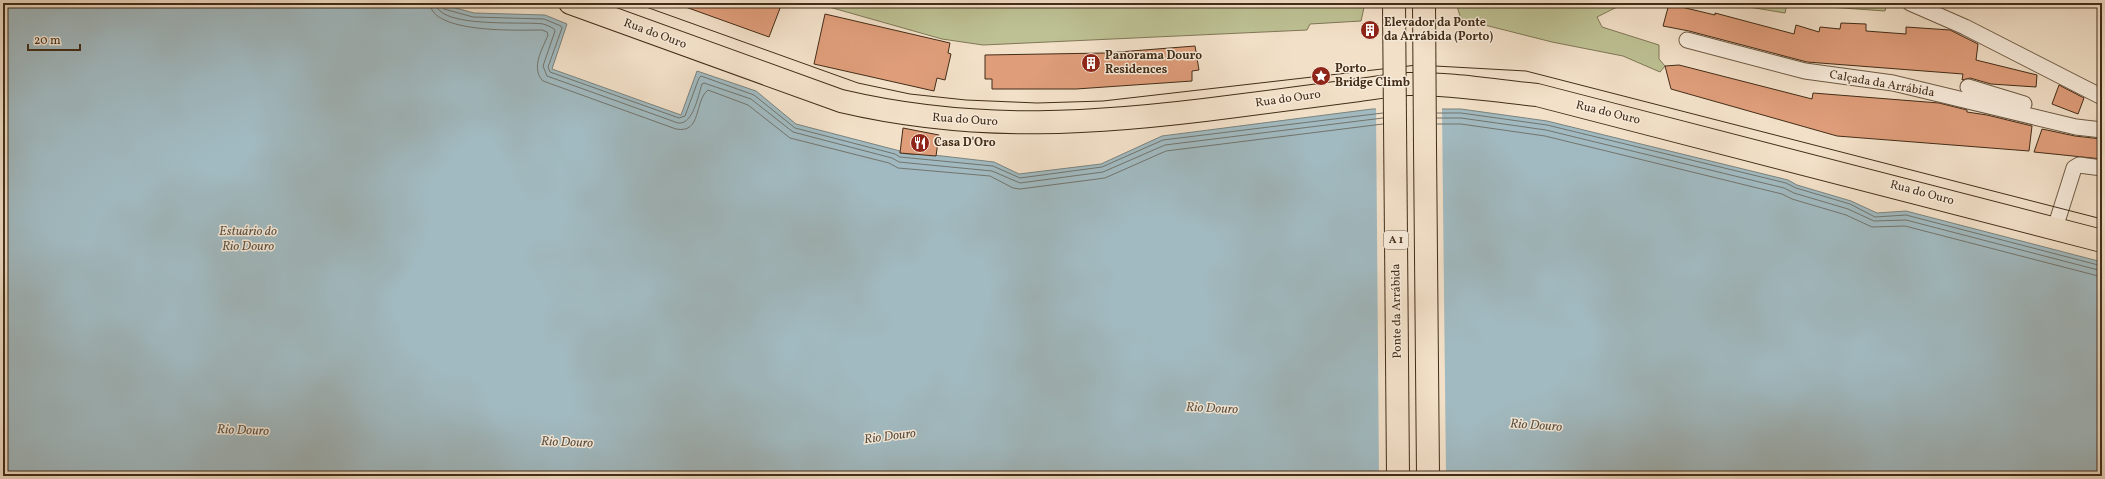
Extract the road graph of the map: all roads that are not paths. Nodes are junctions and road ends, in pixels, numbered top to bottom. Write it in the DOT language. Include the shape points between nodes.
graph roads {
  1 [pos="570,3"];
  2 [pos="1394,3"];
  3 [pos="1424,3"];
  4 [pos="1910,3"];
  5 [pos="1687,40"];
  6 [pos="1968,87"];
  7 [pos="2102,97"];
  8 [pos="2076,127"];
  9 [pos="2102,130"];
  10 [pos="2102,168"];
  11 [pos="2055,228"];
  12 [pos="2102,241"];
  13 [pos="1398,476"];
  14 [pos="1428,476"];
  1 -- 11 [label="main road, Rua do Ouro" via="842,101 886,112 994,123 1050,124 1120,120 1408,84 1480,89 1537,95"];
  2 -- 13 [label="main road, Ponte da Arrábida / A 1, bridge"];
  3 -- 14 [label="main road, bridge"];
  4 -- 7 [label="street" via="1966,27"];
  5 -- 8 [label="street, Calçada da Arrábida" via="1805,71 1893,83"];
  6 -- 8 [label="street" via="2071,118"];
  8 -- 9 [label="street, Calçada da Arrábida"];
  10 -- 11 [label="street" via="2079,165 2074,168"];
  11 -- 12 [label="main road, Rua do Ouro"];
}
